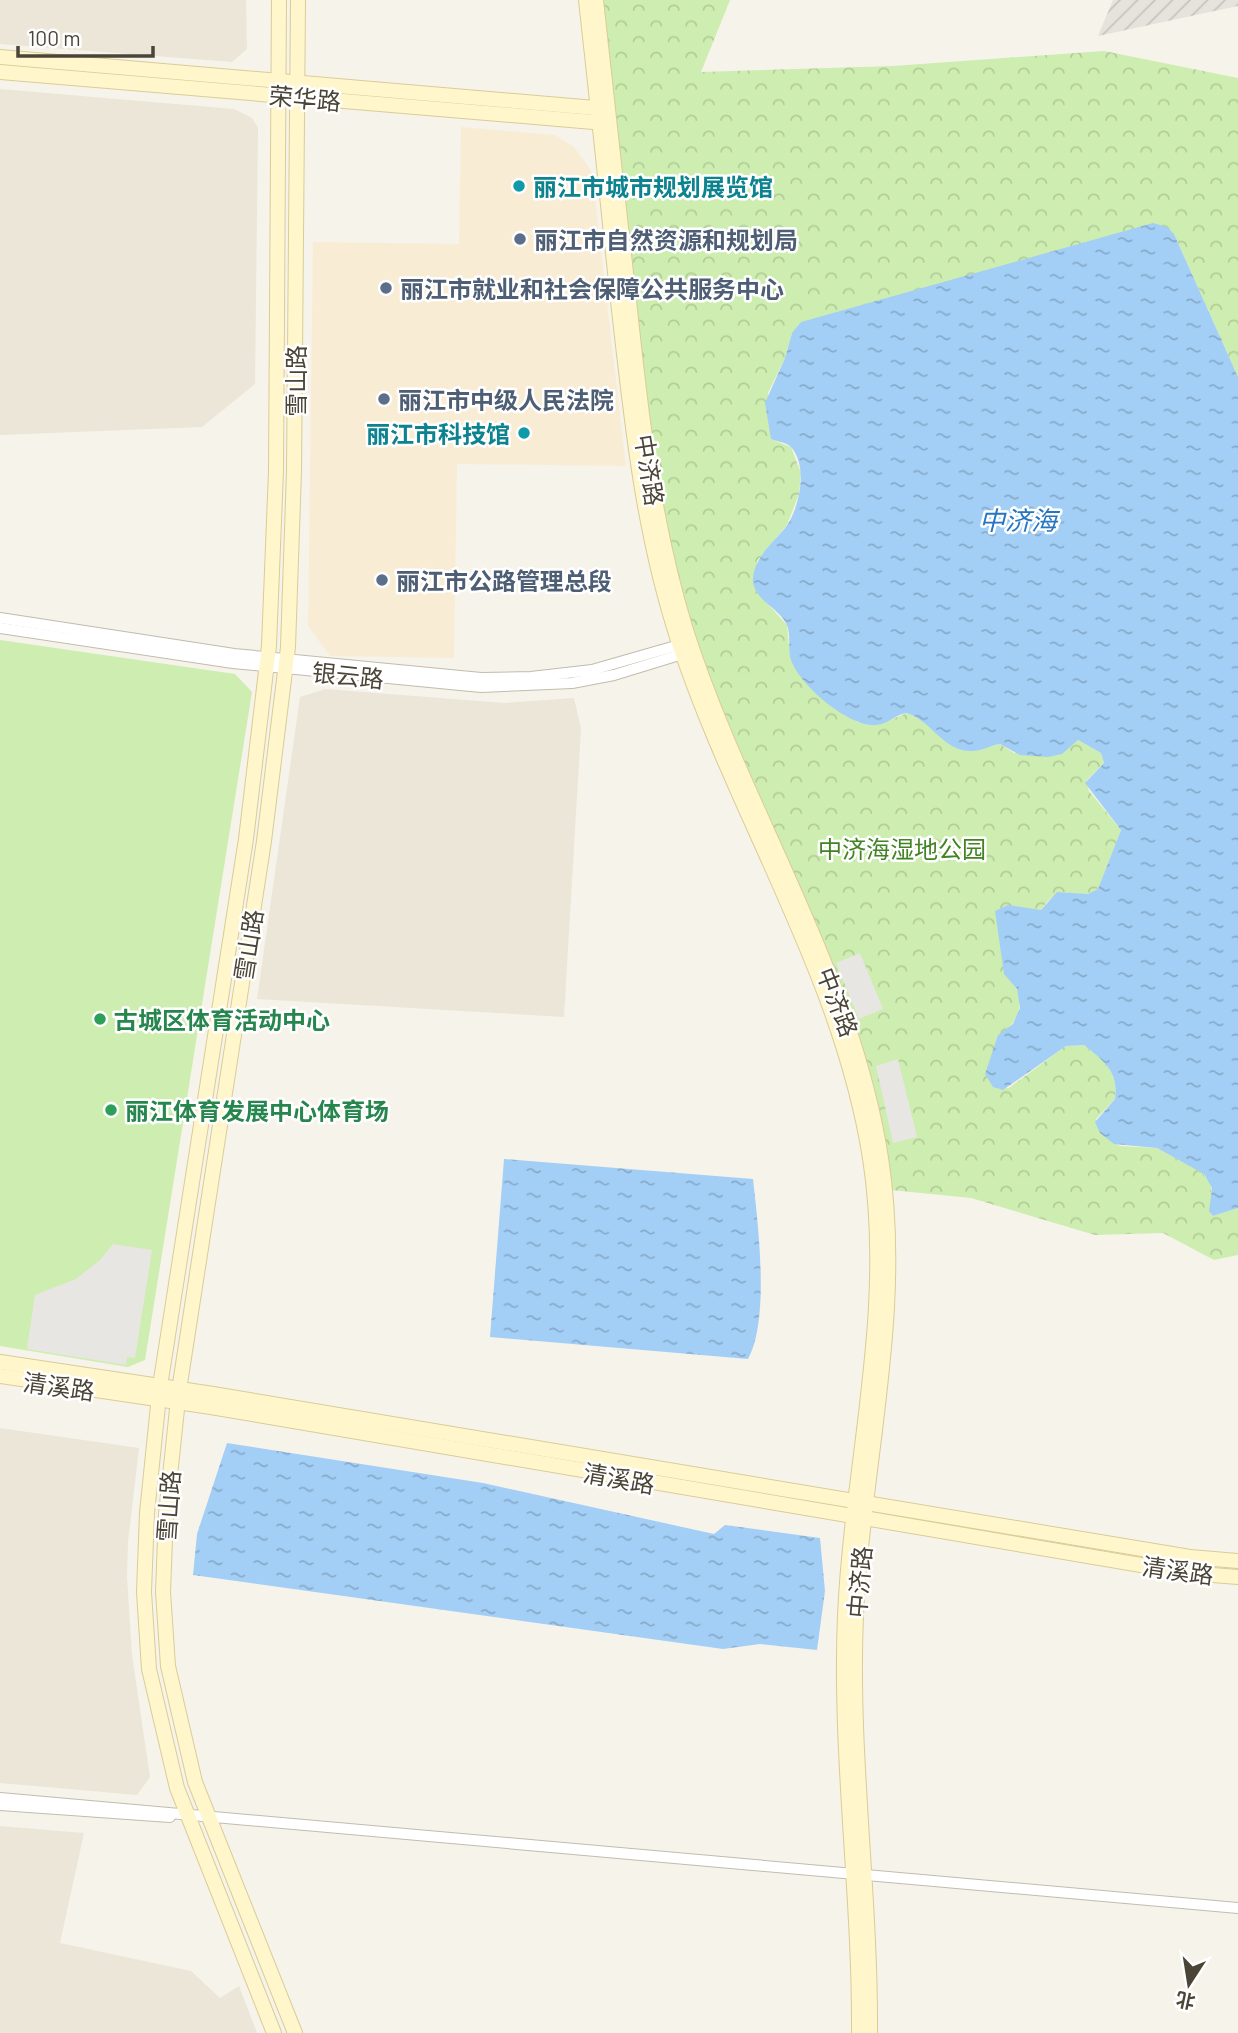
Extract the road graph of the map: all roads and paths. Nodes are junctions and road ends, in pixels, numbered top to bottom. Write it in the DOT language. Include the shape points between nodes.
graph roads {
  1 [pos="279,0"];
  2 [pos="298,0"];
  3 [pos="586,0"];
  4 [pos="597,0"];
  5 [pos="0,57"];
  6 [pos="0,72"];
  7 [pos="278,88"];
  8 [pos="297,90"];
  9 [pos="604,116"];
  10 [pos="0,618"];
  11 [pos="0,628"];
  12 [pos="690,647"];
  13 [pos="268,662"];
  14 [pos="287,664"];
  15 [pos="0,1362"];
  16 [pos="0,1376"];
  17 [pos="159,1393"];
  18 [pos="178,1396"];
  19 [pos="861,1503"];
  20 [pos="860,1519"];
  21 [pos="1238,1561"];
  22 [pos="1238,1577"];
  23 [pos="0,1798"];
  24 [pos="0,1805"];
  25 [pos="186,1815"];
  26 [pos="207,1818"];
  27 [pos="858,1875"];
  28 [pos="1238,1908"];
  29 [pos="274,2033"];
  30 [pos="295,2033"];
  31 [pos="859,2033"];
  32 [pos="870,2033"];
  1 -- 7 [label="street, 雪山路"];
  2 -- 8 [label="street, 雪山路"];
  3 -- 9 [label="street, 中济路"];
  4 -- 9 [label="street, 中济路"];
  5 -- 7 [label="street, 荣华路"];
  6 -- 7 [label="street, 荣华路"];
  7 -- 8 [label="street, 荣华路"];
  7 -- 13 [label="street, 雪山路" via="276,471"];
  8 -- 9 [label="street, 荣华路"];
  8 -- 14 [label="street, 雪山路" via="294,483"];
  9 -- 12 [label="street, 中济路" via="648,463"];
  10 -- 13 [label="street, 银云路"];
  11 -- 13 [label="street, 银云路"];
  12 -- 14 [label="street, 银云路" via="614,675 532,687 481,687"];
  12 -- 19 [label="street, 中济路" via="845,1013 875,1126 888,1216 890,1285 885,1360"];
  13 -- 14 [label="street, 银云路"];
  13 -- 17 [label="street, 雪山路" via="246,839"];
  14 -- 18 [label="street, 雪山路"];
  15 -- 17 [label="street, 清溪路"];
  16 -- 17 [label="street, 清溪路"];
  17 -- 18 [label="street, 清溪路"];
  17 -- 25 [label="street, 雪山路" via="146,1543 146,1643 160,1727"];
  18 -- 19 [label="street, 清溪路"];
  18 -- 20 [label="street, 清溪路"];
  18 -- 26 [label="street, 雪山路" via="164,1556 165,1641 182,1734"];
  19 -- 20 [label="street, 中济路"];
  19 -- 21 [label="street, 清溪路"];
  20 -- 22 [label="street, 清溪路" via="1188,1573"];
  20 -- 27 [label="street, 中济路" via="845,1608 844,1675"];
  23 -- 25 [label="street"];
  24 -- 25 [label="street" via="157,1818"];
  25 -- 26 [label="street"];
  25 -- 29 [label="street, 雪山路"];
  26 -- 27 [label="street"];
  26 -- 30 [label="street, 雪山路"];
  27 -- 28 [label="street"];
  27 -- 31 [label="street, 中济路"];
  27 -- 32 [label="street, 中济路"];
}
